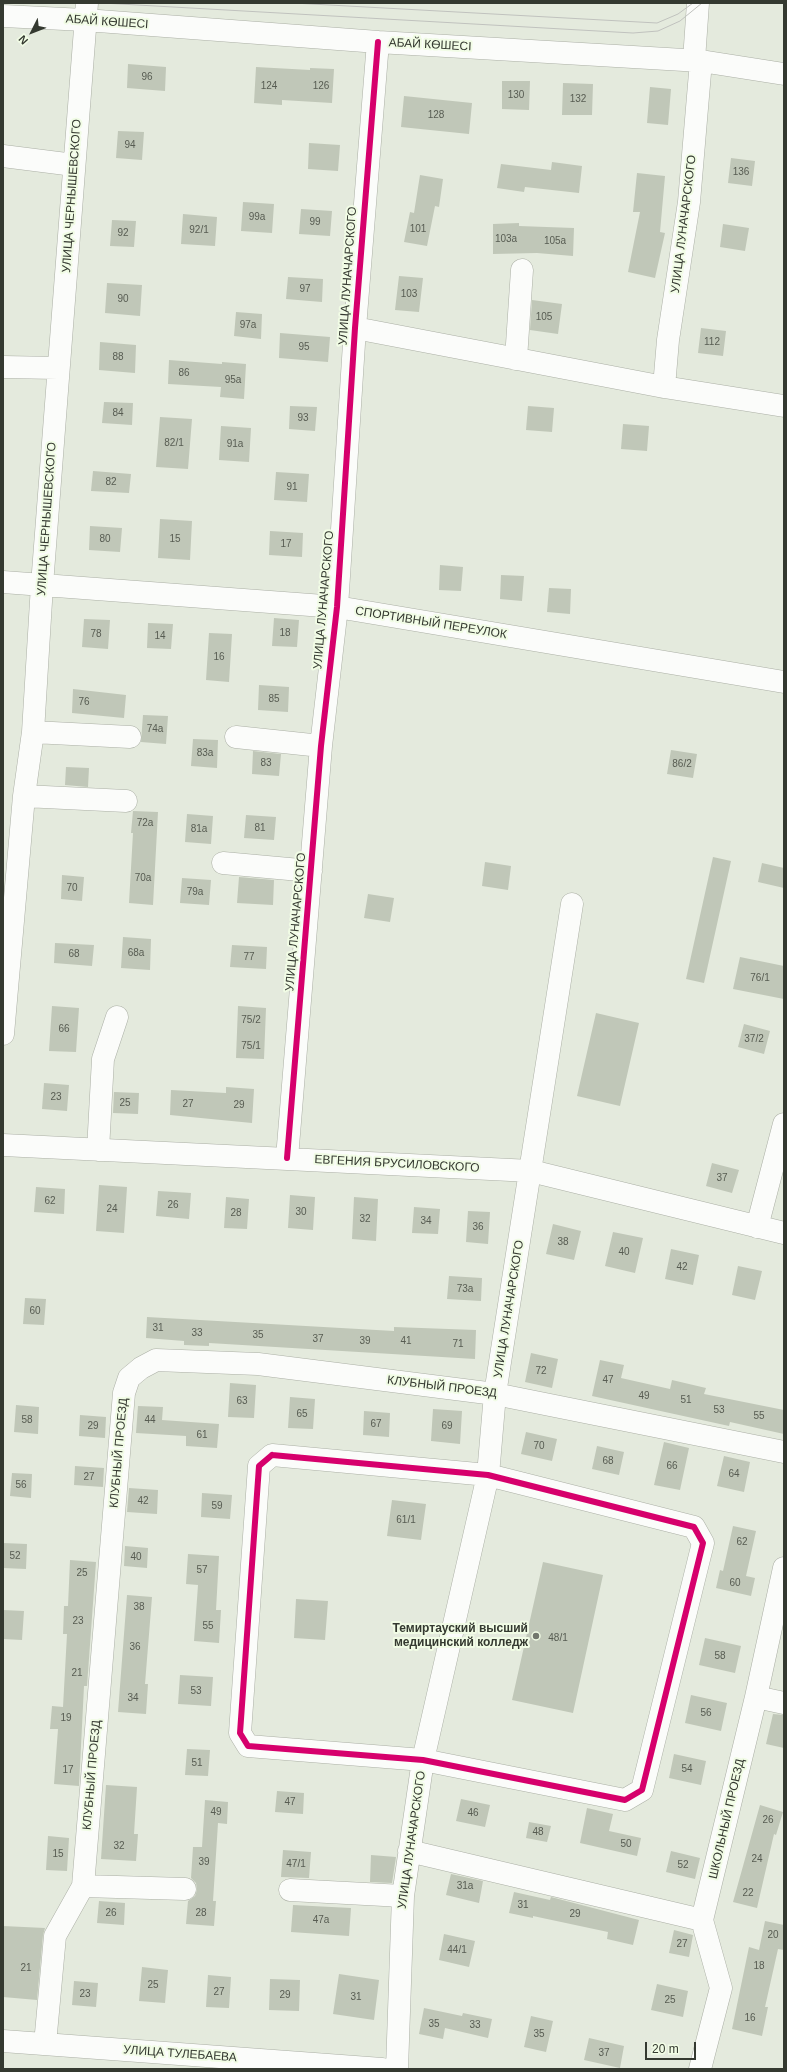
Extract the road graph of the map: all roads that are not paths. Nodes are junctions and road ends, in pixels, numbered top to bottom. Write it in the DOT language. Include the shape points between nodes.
graph roads {
  1 [pos="698,3"];
  2 [pos="86,12"];
  3 [pos="3,16"];
  4 [pos="378,42"];
  5 [pos="697,61"];
  6 [pos="784,74"];
  7 [pos="3,156"];
  8 [pos="74,165"];
  9 [pos="522,270"];
  10 [pos="355,328"];
  11 [pos="516,359"];
  12 [pos="3,367"];
  13 [pos="58,368"];
  14 [pos="664,387"];
  15 [pos="784,406"];
  16 [pos="3,582"];
  17 [pos="42,585"];
  18 [pos="337,607"];
  19 [pos="784,682"];
  20 [pos="32,732"];
  21 [pos="130,737"];
  22 [pos="236,737"];
  23 [pos="321,746"];
  24 [pos="24,796"];
  25 [pos="126,801"];
  26 [pos="223,863"];
  27 [pos="311,871"];
  28 [pos="572,904"];
  29 [pos="7,940"];
  30 [pos="117,1017"];
  31 [pos="3,1034"];
  32 [pos="784,1124"];
  33 [pos="3,1145"];
  34 [pos="98,1150"];
  35 [pos="287,1158"];
  36 [pos="531,1171"];
  37 [pos="756,1227"];
  38 [pos="784,1233"];
  39 [pos="495,1394"];
  40 [pos="784,1452"];
  41 [pos="488,1475"];
  42 [pos="784,1568"];
  43 [pos="756,1697"];
  44 [pos="784,1703"];
  45 [pos="423,1760"];
  46 [pos="409,1852"];
  47 [pos="83,1886"];
  48 [pos="185,1889"];
  49 [pos="290,1890"];
  50 [pos="403,1896"];
  51 [pos="702,1920"];
  52 [pos="3,2041"];
  53 [pos="45,2044"];
  54 [pos="382,2069"];
  55 [pos="397,2069"];
  56 [pos="700,2069"];
  1 -- 5 [label="street, УЛИЦА ЛУНАЧАРСКОГО"];
  2 -- 3 [label="street, АБАЙ КӨШЕСІ"];
  2 -- 4 [label="street, АБАЙ КӨШЕСІ"];
  2 -- 8 [label="street, УЛИЦА ЧЕРНЫШЕВСКОГО"];
  4 -- 5 [label="street, АБАЙ КӨШЕСІ"];
  4 -- 10 [label="street, УЛИЦА ЛУНАЧАРСКОГО"];
  5 -- 6 [label="street, АБАЙ КӨШЕСІ"];
  5 -- 14 [label="street, УЛИЦА ЛУНАЧАРСКОГО" via="689,202 668,340"];
  7 -- 8 [label="street"];
  8 -- 13 [label="street, УЛИЦА ЧЕРНЫШЕВСКОГО"];
  9 -- 11 [label="street"];
  10 -- 11 [label="street"];
  10 -- 18 [label="street, УЛИЦА ЛУНАЧАРСКОГО"];
  11 -- 14 [label="street"];
  12 -- 13 [label="street"];
  13 -- 17 [label="street, УЛИЦА ЧЕРНЫШЕВСКОГО"];
  14 -- 15 [label="street"];
  16 -- 17 [label="street, СПОРТИВНЫЙ ПЕРЕУЛОК"];
  17 -- 18 [label="street, СПОРТИВНЫЙ ПЕРЕУЛОК"];
  17 -- 20 [label="street, УЛИЦА ЧЕРНЫШЕВСКОГО"];
  18 -- 19 [label="street, СПОРТИВНЫЙ ПЕРЕУЛОК"];
  18 -- 23 [label="street, УЛИЦА ЛУНАЧАРСКОГО"];
  20 -- 21 [label="street"];
  20 -- 24 [label="street, УЛИЦА ЧЕРНЫШЕВСКОГО"];
  22 -- 23 [label="street"];
  23 -- 27 [label="street, УЛИЦА ЛУНАЧАРСКОГО"];
  24 -- 25 [label="street"];
  24 -- 29 [label="street, УЛИЦА ЧЕРНЫШЕВСКОГО"];
  26 -- 27 [label="street"];
  27 -- 35 [label="street, УЛИЦА ЛУНАЧАРСКОГО"];
  28 -- 36 [label="street, УЛИЦА ЛУНАЧАРСКОГО"];
  29 -- 31 [label="street, УЛИЦА ЧЕРНЫШЕВСКОГО"];
  30 -- 34 [label="street" via="103,1059"];
  32 -- 37 [label="street"];
  33 -- 34 [label="street, ЕВГЕНИЯ БРУСИЛОВСКОГО"];
  34 -- 35 [label="street, ЕВГЕНИЯ БРУСИЛОВСКОГО"];
  35 -- 36 [label="street, ЕВГЕНИЯ БРУСИЛОВСКОГО"];
  36 -- 37 [label="street, ЕВГЕНИЯ БРУСИЛОВСКОГО"];
  36 -- 39 [label="street, УЛИЦА ЛУНАЧАРСКОГО"];
  37 -- 38 [label="street, ЕВГЕНИЯ БРУСИЛОВСКОГО"];
  39 -- 40 [label="street, КЛУБНЫЙ ПРОЕЗД"];
  39 -- 41 [label="street, УЛИЦА ЛУНАЧАРСКОГО"];
  39 -- 47 [label="street, КЛУБНЫЙ ПРОЕЗД" via="258,1364 156,1360 129,1378 124,1393"];
  41 -- 45 [label="street, УЛИЦА ЛУНАЧАРСКОГО"];
  41 -- 45 [label="street" via="272,1455 259,1466 240,1733 248,1746"];
  41 -- 45 [label="street" via="694,1527 703,1543 642,1790 625,1800"];
  42 -- 43 [label="street, ШКОЛЬНЫЙ ПРОЕЗД"];
  43 -- 44 [label="street"];
  43 -- 51 [label="street, ШКОЛЬНЫЙ ПРОЕЗД"];
  45 -- 46 [label="street, УЛИЦА ЛУНАЧАРСКОГО"];
  46 -- 50 [label="street, УЛИЦА ЛУНАЧАРСКОГО"];
  46 -- 51 [label="street"];
  47 -- 48 [label="street"];
  47 -- 53 [label="street, КЛУБНЫЙ ПРОЕЗД" via="55,1936"];
  49 -- 50 [label="street"];
  50 -- 55 [label="street, УЛИЦА ЛУНАЧАРСКОГО"];
  51 -- 56 [label="street, ШКОЛЬНЫЙ ПРОЕЗД" via="720,1988"];
  52 -- 53 [label="street, УЛИЦА ТУЛЕБАЕВА"];
  53 -- 54 [label="street, УЛИЦА ТУЛЕБАЕВА"];
}
